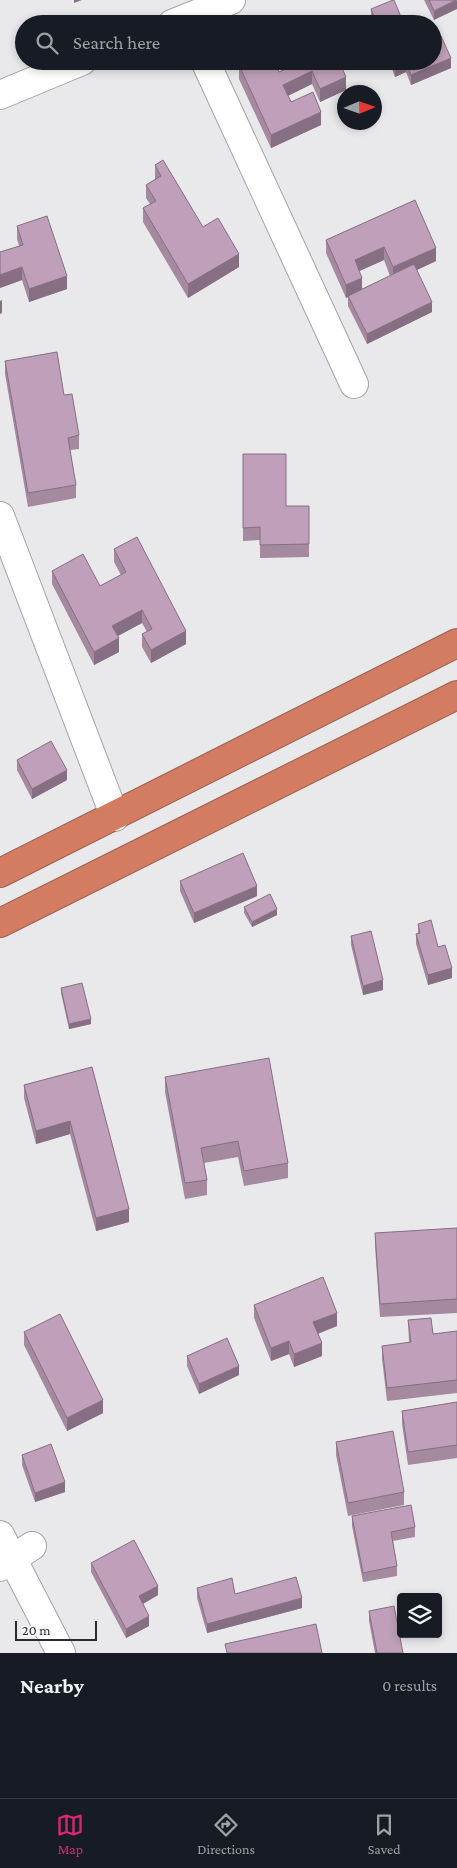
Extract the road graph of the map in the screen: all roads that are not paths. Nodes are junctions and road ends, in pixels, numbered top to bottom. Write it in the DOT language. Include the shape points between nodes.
graph roads {
  1 [pos="232,0"];
  2 [pos="197,15"];
  3 [pos="60,70"];
  4 [pos="208,70"];
  5 [pos="0,95"];
  6 [pos="354,384"];
  7 [pos="0,516"];
  8 [pos="457,643"];
  9 [pos="457,695"];
  10 [pos="115,817"];
  11 [pos="0,873"];
  12 [pos="0,923"];
  13 [pos="11,1552"];
  14 [pos="62,1653"];
  1 -- 2 [label="street"];
  3 -- 5 [label="street"];
  4 -- 6 [label="street"];
  7 -- 10 [label="street"];
  8 -- 10 [label="highway"];
  9 -- 12 [label="highway"];
  10 -- 11 [label="highway"];
  13 -- 14 [label="street"];
}
